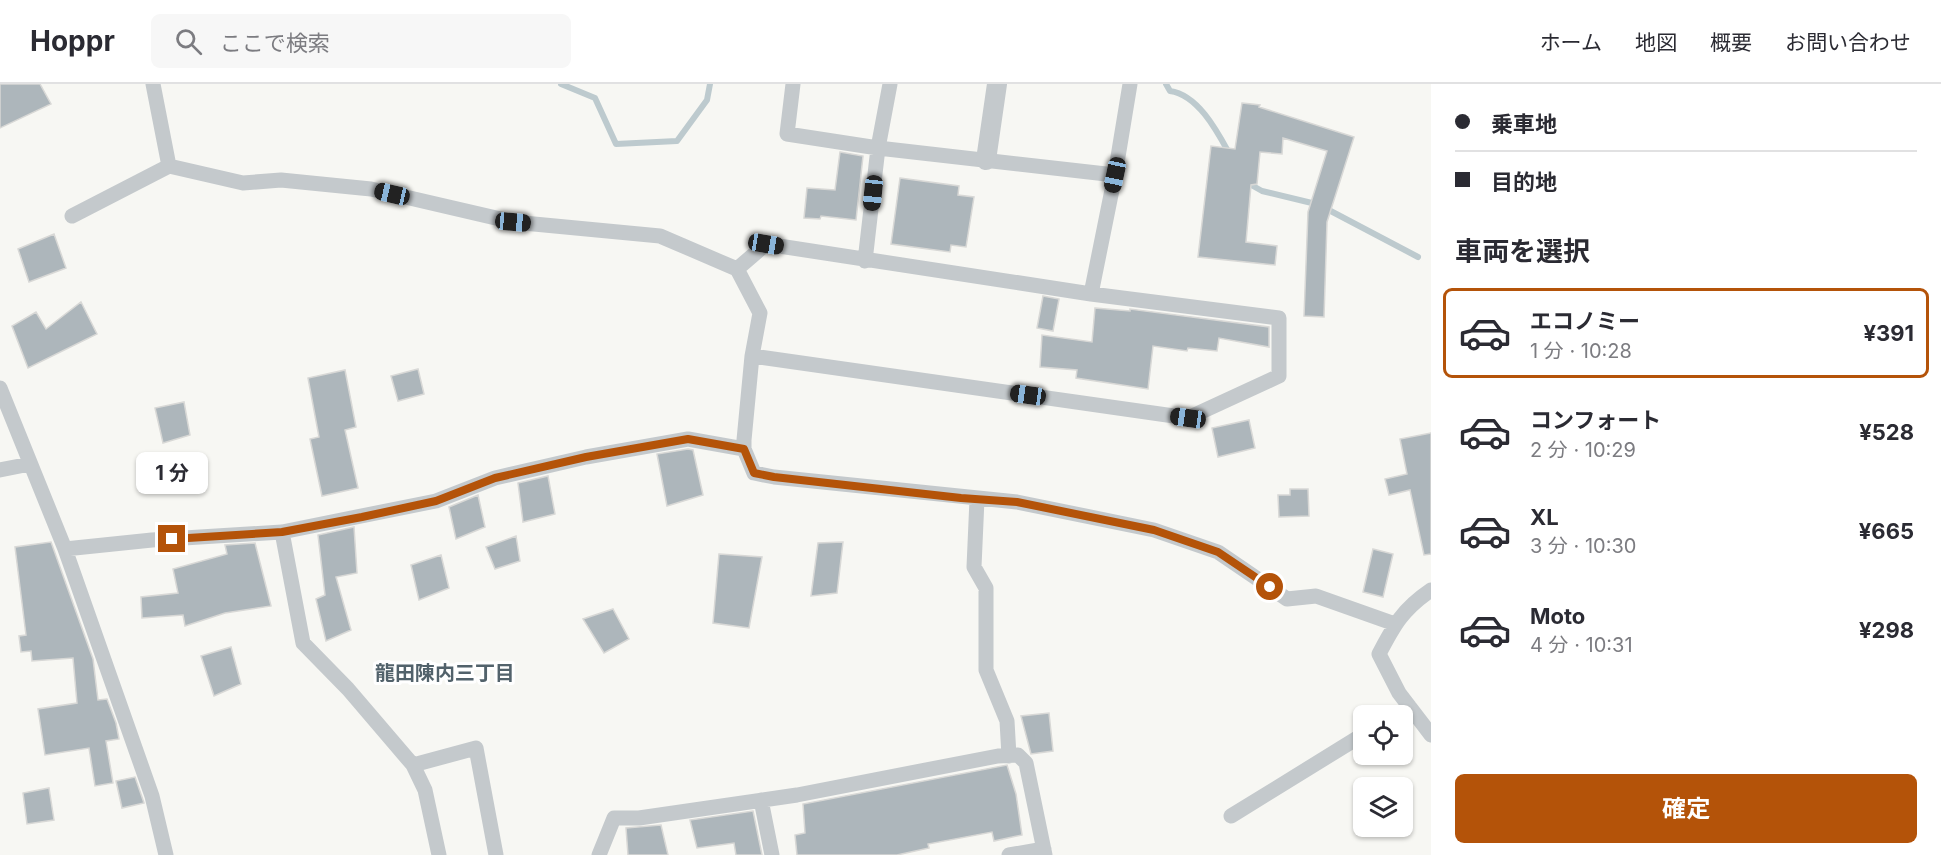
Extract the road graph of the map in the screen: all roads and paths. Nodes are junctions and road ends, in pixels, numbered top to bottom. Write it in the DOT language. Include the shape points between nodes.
graph roads {
  1 [pos="153,84"];
  2 [pos="793,84"];
  3 [pos="890,84"];
  4 [pos="997,84"];
  5 [pos="1130,84"];
  6 [pos="878,148"];
  7 [pos="986,160"];
  8 [pos="169,166"];
  9 [pos="1115,175"];
  10 [pos="72,216"];
  11 [pos="866,261"];
  12 [pos="737,269"];
  13 [pos="1091,294"];
  14 [pos="752,356"];
  15 [pos="0,388"];
  16 [pos="744,449"];
  17 [pos="30,464"];
  18 [pos="0,470"];
  19 [pos="977,499"];
  20 [pos="282,532"];
  21 [pos="65,549"];
  22 [pos="1428,596"];
  23 [pos="1395,624"];
  24 [pos="1408,705"];
  25 [pos="1413,711"];
  26 [pos="1431,735"];
  27 [pos="1353,741"];
  28 [pos="1009,756"];
  29 [pos="413,765"];
  30 [pos="761,800"];
  31 [pos="1231,816"];
  32 [pos="1044,852"];
  33 [pos="166,855"];
  34 [pos="439,855"];
  35 [pos="496,855"];
  36 [pos="599,855"];
  37 [pos="772,855"];
  38 [pos="1009,855"];
  1 -- 8 [label="street"];
  2 -- 6 [label="street" via="787,134"];
  3 -- 6 [label="street"];
  4 -- 7 [label="street"];
  5 -- 9 [label="street"];
  6 -- 7 [label="street"];
  6 -- 11 [label="street"];
  7 -- 9 [label="street"];
  8 -- 10 [label="street"];
  8 -- 12 [label="street" via="243,183 281,180 372,189 513,222 660,236"];
  9 -- 13 [label="street"];
  11 -- 12 [label="street" via="766,244"];
  11 -- 13 [label="street"];
  12 -- 14 [label="street" via="760,314"];
  13 -- 14 [label="street" via="1279,318 1279,376 1188,418"];
  14 -- 16 [label="street"];
  15 -- 17 [label="street"];
  16 -- 19 [label="street" via="754,473"];
  16 -- 20 [label="street" via="688,439 598,454 495,478 436,501"];
  17 -- 18 [label="street"];
  17 -- 21 [label="street"];
  19 -- 23 [label="street" via="1017,502 1154,530 1218,552 1287,599 1316,596"];
  19 -- 28 [label="street" via="974,567 986,588 986,670 1007,721"];
  20 -- 21 [label="street"];
  20 -- 29 [label="street" via="303,643"];
  21 -- 33 [label="street" via="152,796"];
  22 -- 23 [label="street" via="1413,602"];
  23 -- 24 [label="street" via="1378,654"];
  25 -- 26 [label="street"];
  27 -- 31 [label="street"];
  28 -- 30 [label="street"];
  28 -- 32 [label="street" via="1018,755 1025,760"];
  29 -- 34 [label="street" via="425,790"];
  29 -- 35 [label="street" via="476,747"];
  30 -- 36 [label="street" via="639,818 614,818"];
  30 -- 37 [label="street"];
  32 -- 38 [label="street"];
}
